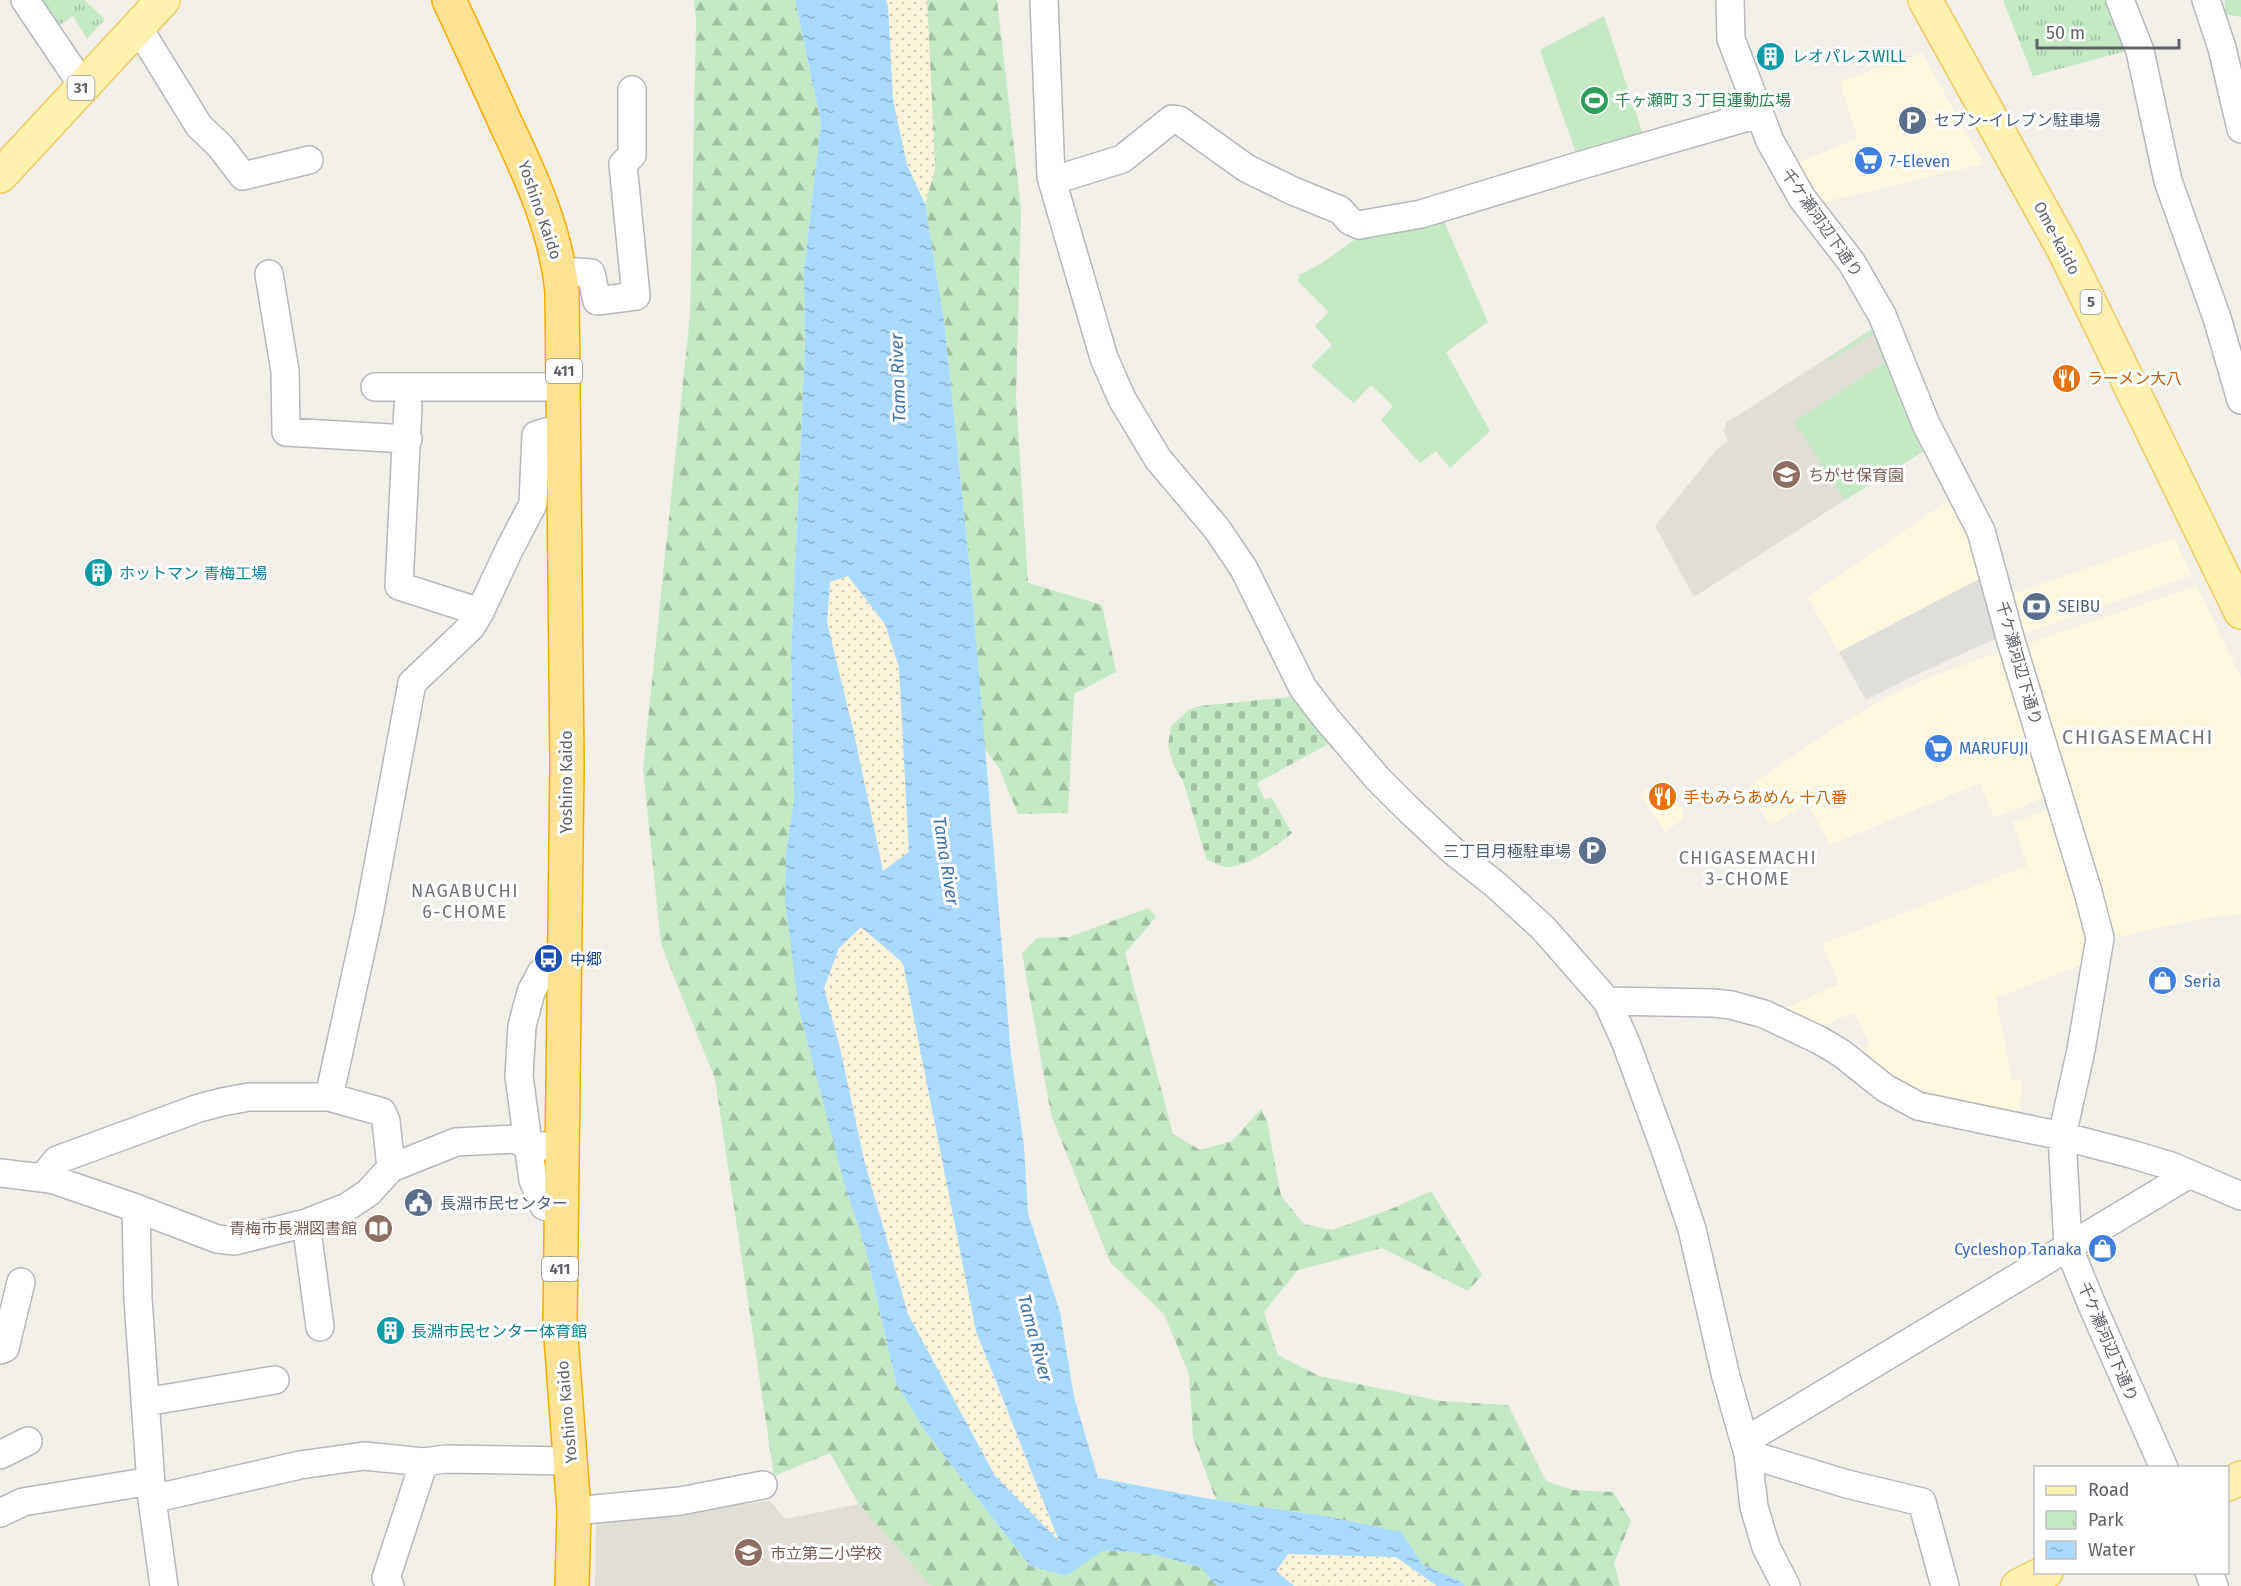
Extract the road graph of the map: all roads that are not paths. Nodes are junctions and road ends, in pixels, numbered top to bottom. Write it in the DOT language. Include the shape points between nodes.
graph roads {
  1 [pos="25,0"];
  2 [pos="163,0"];
  3 [pos="449,0"];
  4 [pos="1044,0"];
  5 [pos="1730,0"];
  6 [pos="1925,0"];
  7 [pos="2120,0"];
  8 [pos="2206,0"];
  9 [pos="138,27"];
  10 [pos="83,86"];
  11 [pos="632,90"];
  12 [pos="1758,114"];
  13 [pos="2241,129"];
  14 [pos="309,160"];
  15 [pos="0,176"];
  16 [pos="1053,184"];
  17 [pos="560,271"];
  18 [pos="269,274"];
  19 [pos="375,387"];
  20 [pos="564,387"];
  21 [pos="2241,400"];
  22 [pos="408,406"];
  23 [pos="564,427"];
  24 [pos="408,439"];
  25 [pos="480,612"];
  26 [pos="2241,612"];
  27 [pos="564,967"];
  28 [pos="1608,1001"];
  29 [pos="329,1097"];
  30 [pos="2062,1136"];
  31 [pos="528,1146"];
  32 [pos="561,1146"];
  33 [pos="391,1168"];
  34 [pos="0,1172"];
  35 [pos="2188,1175"];
  36 [pos="42,1178"];
  37 [pos="2241,1196"];
  38 [pos="136,1208"];
  39 [pos="560,1211"];
  40 [pos="306,1223"];
  41 [pos="2068,1246"];
  42 [pos="21,1282"];
  43 [pos="320,1327"];
  44 [pos="0,1350"];
  45 [pos="275,1380"];
  46 [pos="145,1402"];
  47 [pos="1747,1448"];
  48 [pos="572,1461"];
  49 [pos="424,1462"];
  50 [pos="2164,1466"];
  51 [pos="763,1485"];
  52 [pos="151,1490"];
  53 [pos="574,1511"];
  54 [pos="0,1513"];
  55 [pos="164,1586"];
  56 [pos="390,1586"];
  57 [pos="572,1586"];
  58 [pos="1786,1586"];
  59 [pos="1945,1586"];
  1 -- 10 [label="street"];
  2 -- 9 [label="main road, 31"];
  3 -- 17 [label="highway, Yoshino Kaido / 411" via="531,177"];
  4 -- 16 [label="street"];
  5 -- 12 [label="street, 千ケ瀬河辺下通り" via="1731,39"];
  6 -- 26 [label="main road, Ome-kaido / 5" via="2063,248"];
  7 -- 21 [label="street" via="2140,51 2168,181 2217,318"];
  8 -- 13 [label="street"];
  9 -- 10 [label="main road, 31"];
  9 -- 14 [label="street" via="199,126 243,176"];
  10 -- 15 [label="main road, 31"];
  11 -- 17 [label="street" via="632,154 623,164 636,296 597,301 591,273"];
  12 -- 16 [label="street" via="1420,214 1359,225 1340,210 1246,168 1179,120 1172,119 1122,159"];
  12 -- 30 [label="street, 千ケ瀬河辺下通り" via="1779,161 1852,263 1882,315 1926,424 1981,531 2100,938"];
  16 -- 28 [label="street" via="1104,358 1122,399 1158,459 1217,529 1244,569 1303,688 1378,779 1453,851 1544,929"];
  17 -- 20 [label="highway, Yoshino Kaido / 411"];
  18 -- 24 [label="street" via="285,371 286,432"];
  19 -- 20 [label="street"];
  20 -- 23 [label="highway, Yoshino Kaido / 411"];
  22 -- 24 [label="street"];
  23 -- 25 [label="street" via="536,435 533,504"];
  23 -- 27 [label="highway, Yoshino Kaido / 411"];
  24 -- 25 [label="street" via="399,586"];
  25 -- 29 [label="street" via="471,627 412,683 369,914"];
  27 -- 31 [label="street" via="549,967 541,973 531,992 522,1026 519,1076"];
  27 -- 32 [label="highway, Yoshino Kaido / 411"];
  28 -- 30 [label="street" via="1713,1003 1749,1009 1819,1040 1885,1088 1918,1106"];
  28 -- 47 [label="street" via="1692,1229 1726,1377"];
  29 -- 33 [label="street" via="382,1112"];
  29 -- 36 [label="street" via="249,1097 199,1108 57,1160"];
  30 -- 35 [label="street" via="2171,1166"];
  30 -- 41 [label="street, 千ケ瀬河辺下通り"];
  31 -- 32 [label="street"];
  31 -- 33 [label="street" via="514,1139 456,1142"];
  31 -- 39 [label="street" via="533,1180 544,1206"];
  32 -- 39 [label="highway, Yoshino Kaido / 411"];
  33 -- 40 [label="street" via="354,1203"];
  34 -- 36 [label="street"];
  35 -- 37 [label="street"];
  35 -- 41 [label="street"];
  36 -- 38 [label="street"];
  38 -- 40 [label="street" via="218,1239 236,1241"];
  38 -- 46 [label="street"];
  39 -- 48 [label="highway, Yoshino Kaido / 411" via="560,1324"];
  40 -- 43 [label="street"];
  41 -- 47 [label="street"];
  41 -- 50 [label="street, 千ケ瀬河辺下通り"];
  42 -- 44 [label="street" via="5,1348"];
  45 -- 46 [label="street"];
  46 -- 52 [label="street"];
  47 -- 58 [label="street" via="1754,1507 1766,1547"];
  47 -- 59 [label="street" via="1847,1484 1922,1502"];
  48 -- 49 [label="street"];
  48 -- 53 [label="highway, Yoshino Kaido / 411"];
  49 -- 52 [label="street" via="364,1455"];
  49 -- 56 [label="street" via="387,1578"];
  51 -- 53 [label="street" via="680,1501"];
  52 -- 54 [label="street" via="22,1502"];
  52 -- 55 [label="street"];
  53 -- 57 [label="highway, Yoshino Kaido / 411"];
}
